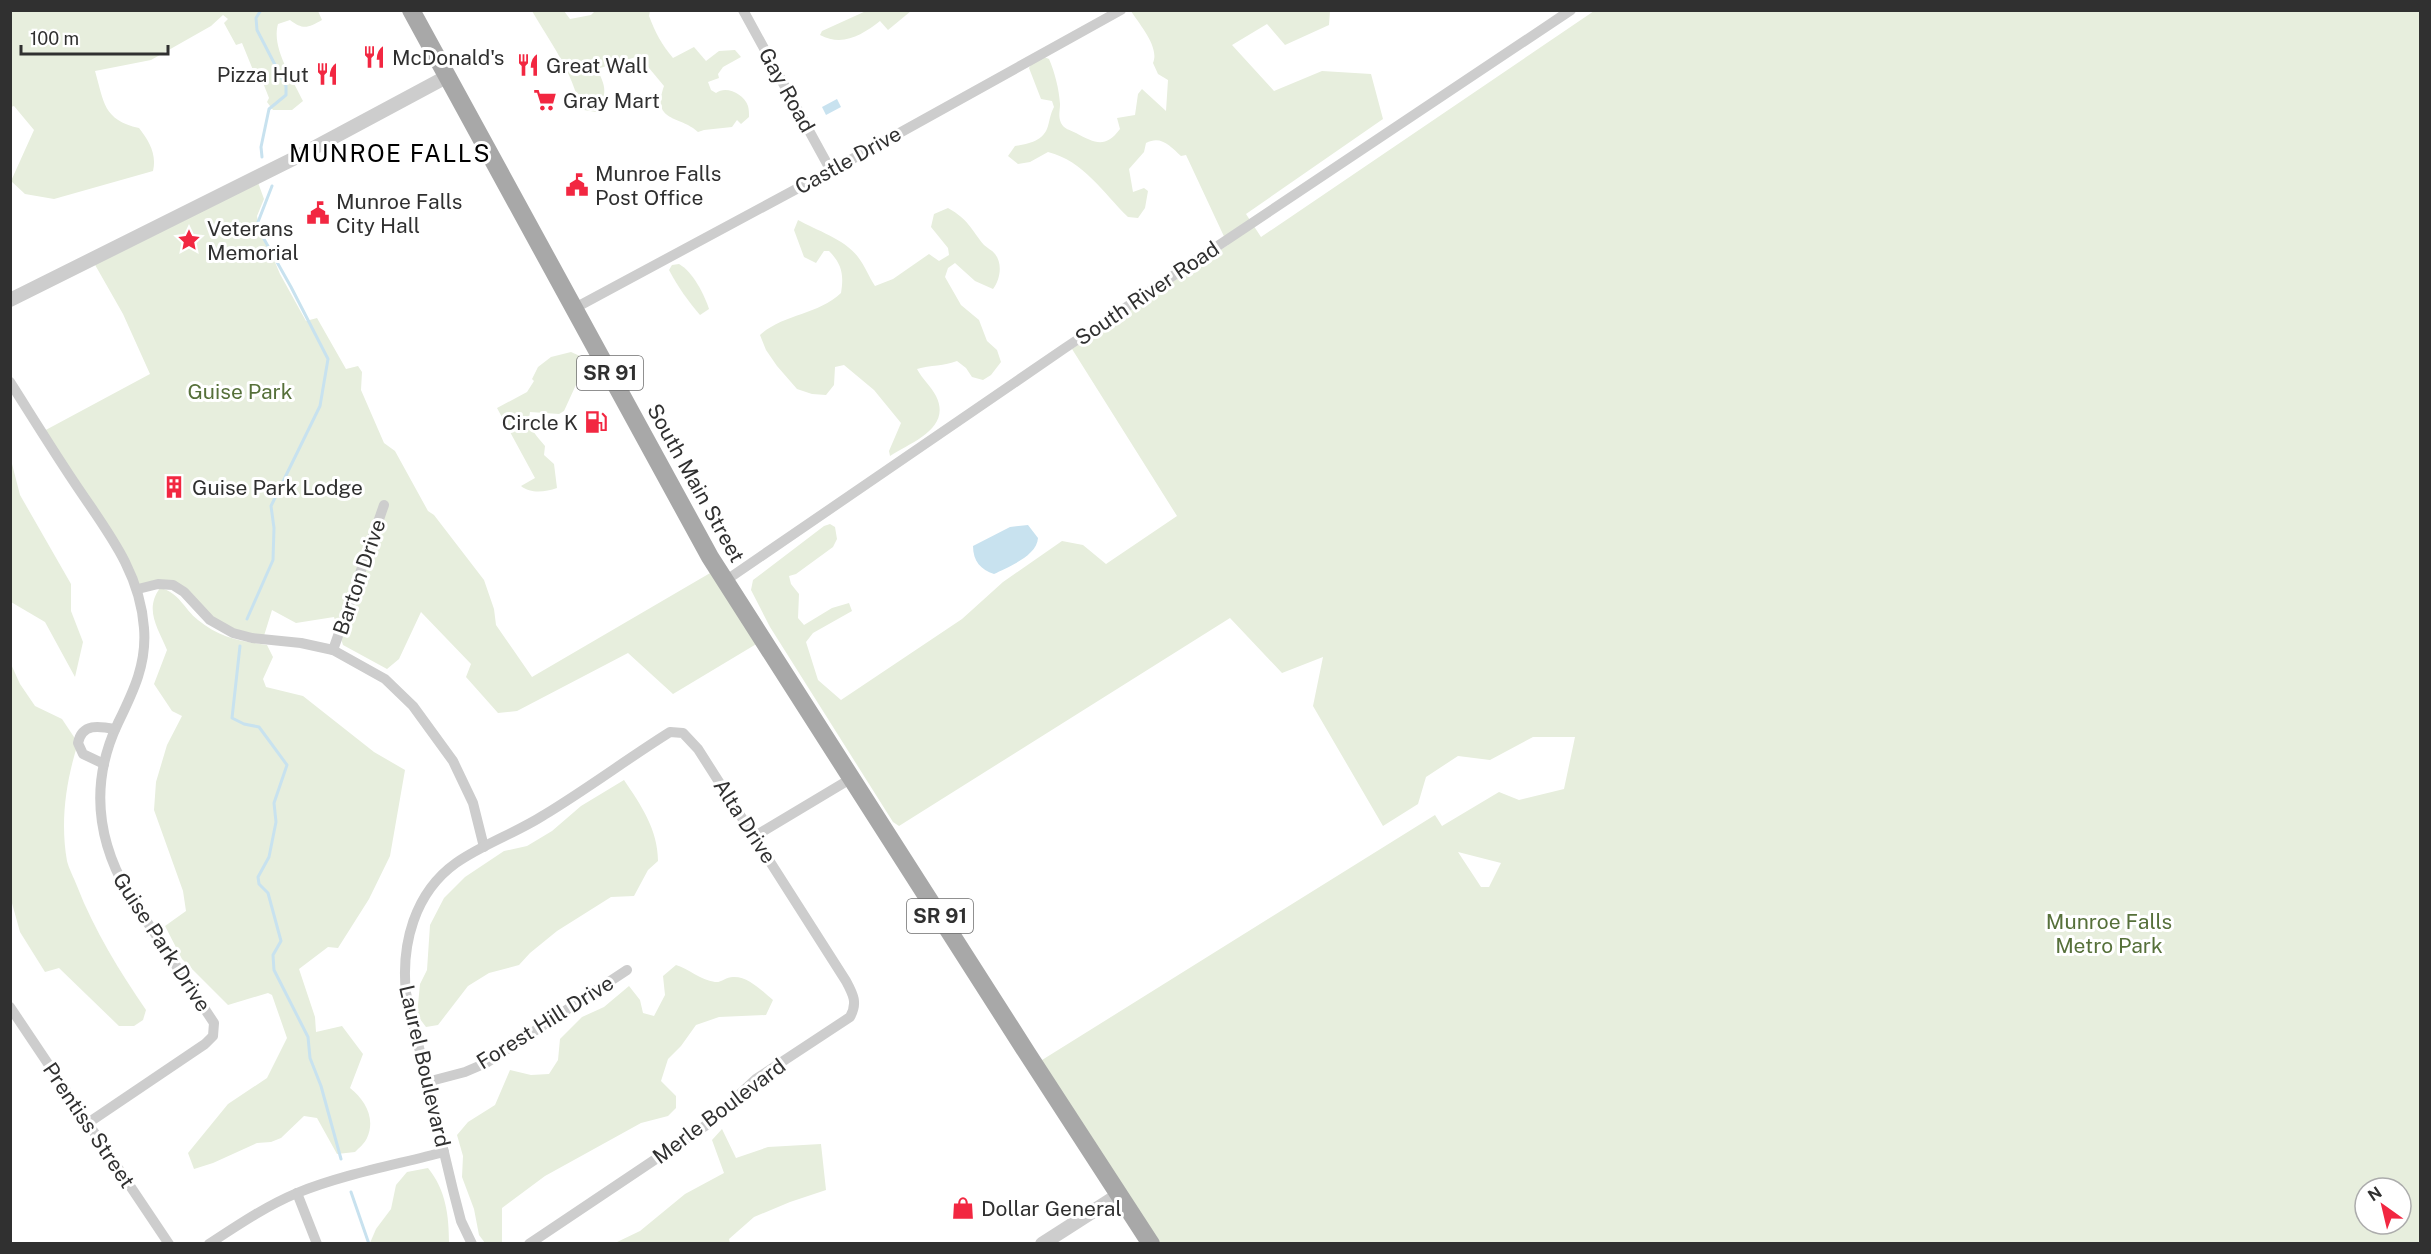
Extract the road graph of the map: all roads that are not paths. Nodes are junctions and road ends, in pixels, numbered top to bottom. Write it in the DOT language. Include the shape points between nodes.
graph roads {
  1 [pos="411,10"];
  2 [pos="743,10"];
  3 [pos="1121,10"];
  4 [pos="1571,10"];
  5 [pos="448,76"];
  6 [pos="830,170"];
  7 [pos="10,300"];
  8 [pos="575,308"];
  9 [pos="10,382"];
  10 [pos="384,505"];
  11 [pos="725,581"];
  12 [pos="138,589"];
  13 [pos="333,650"];
  14 [pos="115,729"];
  15 [pos="639,752"];
  16 [pos="104,764"];
  17 [pos="852,778"];
  18 [pos="754,836"];
  19 [pos="484,847"];
  20 [pos="830,955"];
  21 [pos="627,970"];
  22 [pos="10,1007"];
  23 [pos="427,1082"];
  24 [pos="88,1124"];
  25 [pos="444,1152"];
  26 [pos="297,1193"];
  27 [pos="1120,1194"];
  28 [pos="169,1244"];
  29 [pos="209,1244"];
  30 [pos="317,1244"];
  31 [pos="472,1244"];
  32 [pos="529,1244"];
  33 [pos="1042,1244"];
  34 [pos="1151,1244"];
  1 -- 5 [label="main road, SR 91"];
  2 -- 6 [label="street, Gay Road"];
  3 -- 6 [label="street, Castle Drive"];
  4 -- 11 [label="street, South River Road"];
  5 -- 7 [label="street" via="295,158"];
  5 -- 8 [label="main road, South Main Street / SR 91"];
  6 -- 8 [label="street, Castle Drive"];
  8 -- 11 [label="main road, South Main Street / SR 91"];
  9 -- 12 [label="street, Guise Park Drive" via="120,552"];
  10 -- 13 [label="street, Barton Drive"];
  11 -- 17 [label="main road, South Main Street / SR 91"];
  12 -- 13 [label="street" via="173,585 210,620 233,633"];
  12 -- 14 [label="street, Guise Park Drive" via="144,626 143,659 137,684"];
  13 -- 19 [label="street" via="385,679 423,717 464,781"];
  14 -- 16 [label="street, Guise Park Drive"];
  14 -- 16 [label="street" via="94,726 79,737 83,754"];
  15 -- 18 [label="street, Alta Drive" via="670,732 689,736"];
  15 -- 19 [label="street, Laurel Boulevard" via="543,816"];
  16 -- 24 [label="street, Guise Park Drive" via="101,820 116,873 215,1030 205,1044"];
  17 -- 18 [label="street"];
  17 -- 27 [label="main road, SR 91"];
  18 -- 20 [label="street, Alta Drive"];
  19 -- 23 [label="street, Laurel Boulevard" via="456,864 429,892 416,914 405,948 406,993"];
  20 -- 32 [label="street, Merle Boulevard" via="854,996 850,1017 756,1079 708,1124"];
  21 -- 23 [label="street, Forest Hill Drive" via="486,1063"];
  22 -- 24 [label="street, Prentiss Street"];
  23 -- 25 [label="street, Laurel Boulevard"];
  24 -- 28 [label="street, Prentiss Street"];
  25 -- 26 [label="street"];
  25 -- 31 [label="street, Laurel Boulevard" via="461,1221"];
  26 -- 29 [label="street" via="263,1209"];
  26 -- 30 [label="street"];
  27 -- 33 [label="street"];
  27 -- 34 [label="main road, SR 91"];
}
